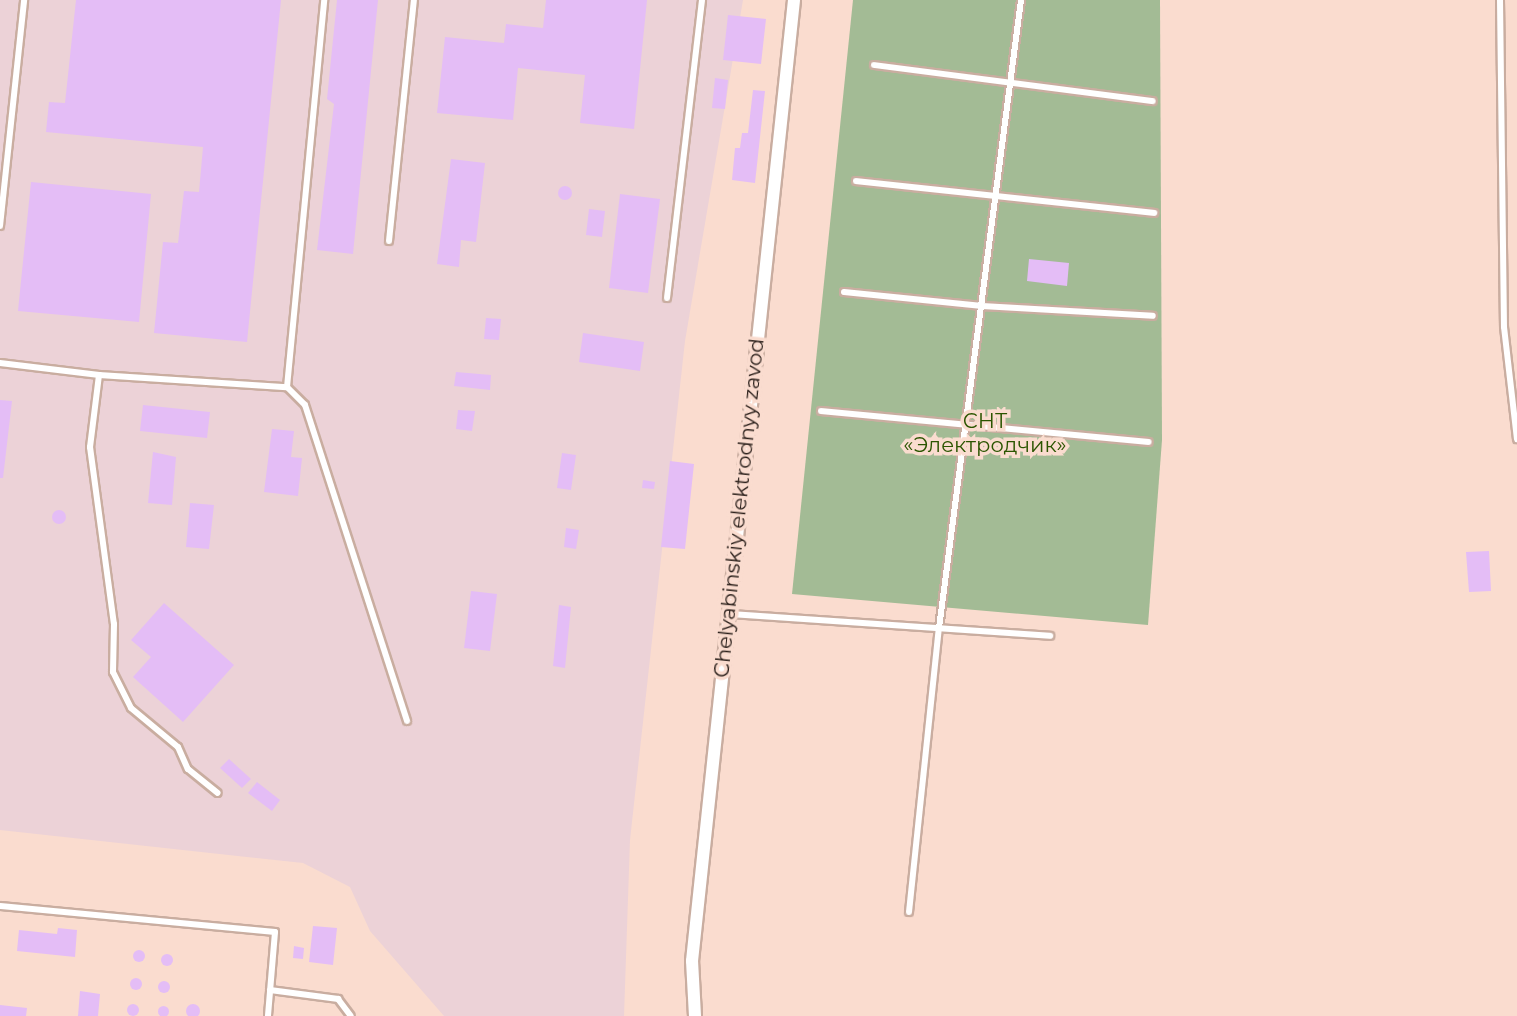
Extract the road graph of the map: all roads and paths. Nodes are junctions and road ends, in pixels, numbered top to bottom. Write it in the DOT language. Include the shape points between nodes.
graph roads {
  1 [pos="24,0"];
  2 [pos="324,0"];
  3 [pos="414,0"];
  4 [pos="702,0"];
  5 [pos="794,0"];
  6 [pos="1021,0"];
  7 [pos="1500,0"];
  8 [pos="874,65"];
  9 [pos="1010,83"];
  10 [pos="1153,101"];
  11 [pos="856,181"];
  12 [pos="994,197"];
  13 [pos="1154,213"];
  14 [pos="0,226"];
  15 [pos="389,241"];
  16 [pos="844,292"];
  17 [pos="667,298"];
  18 [pos="982,306"];
  19 [pos="1153,316"];
  20 [pos="0,363"];
  21 [pos="99,375"];
  22 [pos="287,387"];
  23 [pos="821,411"];
  24 [pos="966,424"];
  25 [pos="1517,439"];
  26 [pos="1149,442"];
  27 [pos="728,614"];
  28 [pos="939,628"];
  29 [pos="1050,636"];
  30 [pos="407,721"];
  31 [pos="218,793"];
  32 [pos="0,906"];
  33 [pos="909,912"];
  34 [pos="270,990"];
  35 [pos="268,1016"];
  36 [pos="351,1016"];
  37 [pos="695,1016"];
  1 -- 14 [label="lane"];
  2 -- 22 [label="lane"];
  3 -- 15 [label="lane"];
  4 -- 17 [label="lane"];
  5 -- 27 [label="street, Chelyabinskiy elektrodnyy zavod"];
  6 -- 9 [label="lane"];
  7 -- 25 [label="lane" via="1504,327"];
  8 -- 9 [label="lane"];
  9 -- 10 [label="lane"];
  9 -- 12 [label="lane"];
  11 -- 12 [label="lane"];
  12 -- 13 [label="lane"];
  12 -- 18 [label="lane"];
  16 -- 18 [label="lane"];
  18 -- 19 [label="lane"];
  18 -- 24 [label="lane"];
  20 -- 21 [label="lane"];
  21 -- 22 [label="lane"];
  21 -- 31 [label="lane" via="90,447 114,624 113,673 131,708 178,747 188,769"];
  22 -- 30 [label="lane" via="305,405"];
  23 -- 24 [label="lane"];
  24 -- 26 [label="lane"];
  24 -- 28 [label="lane"];
  27 -- 28 [label="lane"];
  27 -- 37 [label="street, Chelyabinskiy elektrodnyy zavod" via="692,961"];
  28 -- 29 [label="lane"];
  28 -- 33 [label="lane"];
  32 -- 34 [label="lane" via="275,932"];
  34 -- 35 [label="lane"];
  34 -- 36 [label="lane" via="338,999"];
}
